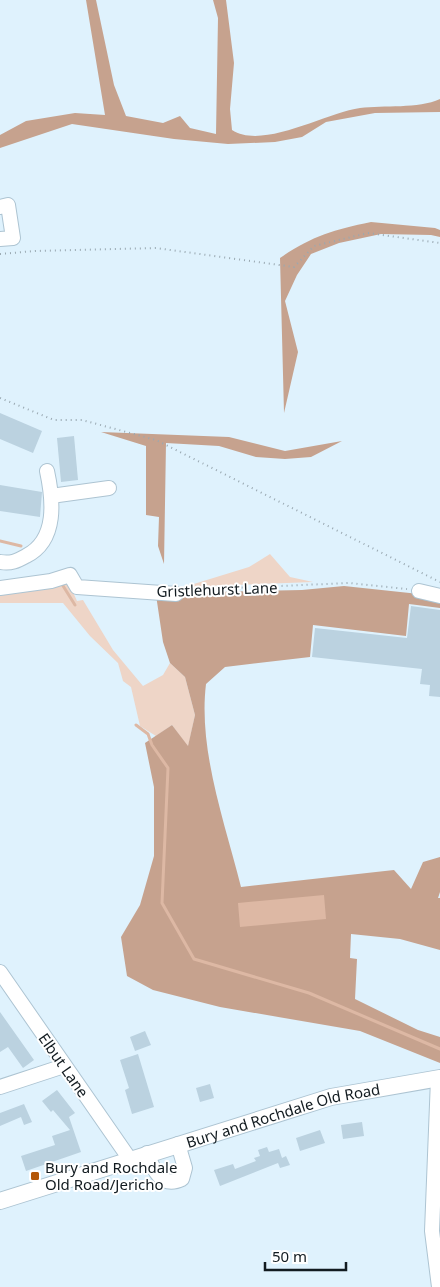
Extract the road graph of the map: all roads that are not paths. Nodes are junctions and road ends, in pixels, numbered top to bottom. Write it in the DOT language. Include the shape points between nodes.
graph roads {
  1 [pos="0,207"];
  2 [pos="0,240"];
  3 [pos="47,470"];
  4 [pos="109,488"];
  5 [pos="51,496"];
  6 [pos="0,562"];
  7 [pos="0,588"];
  8 [pos="419,591"];
  9 [pos="176,594"];
  10 [pos="440,596"];
  11 [pos="0,972"];
  12 [pos="64,1066"];
  13 [pos="439,1078"];
  14 [pos="0,1088"];
  15 [pos="178,1144"];
  16 [pos="147,1153"];
  17 [pos="129,1158"];
  18 [pos="0,1201"];
  19 [pos="439,1287"];
  1 -- 2 [label="street" via="8,205 13,238"];
  3 -- 5 [label="street"];
  4 -- 5 [label="street"];
  5 -- 6 [label="street" via="52,509 46,537 32,553 14,563"];
  7 -- 9 [label="street, Gristlehurst Lane" via="70,575 78,587"];
  8 -- 10 [label="street"];
  11 -- 12 [label="street, Elbut Lane"];
  12 -- 14 [label="street"];
  12 -- 17 [label="street, Elbut Lane"];
  13 -- 15 [label="main road, Bury and Rochdale Old Road" via="331,1097"];
  13 -- 19 [label="street" via="432,1231"];
  15 -- 16 [label="main road, Bury and Rochdale Old Road"];
  15 -- 16 [label="street" via="185,1168 182,1179 177,1182 162,1180"];
  16 -- 17 [label="main road, Bury and Rochdale Old Road"];
  17 -- 18 [label="main road, Bury and Rochdale Old Road"];
}
